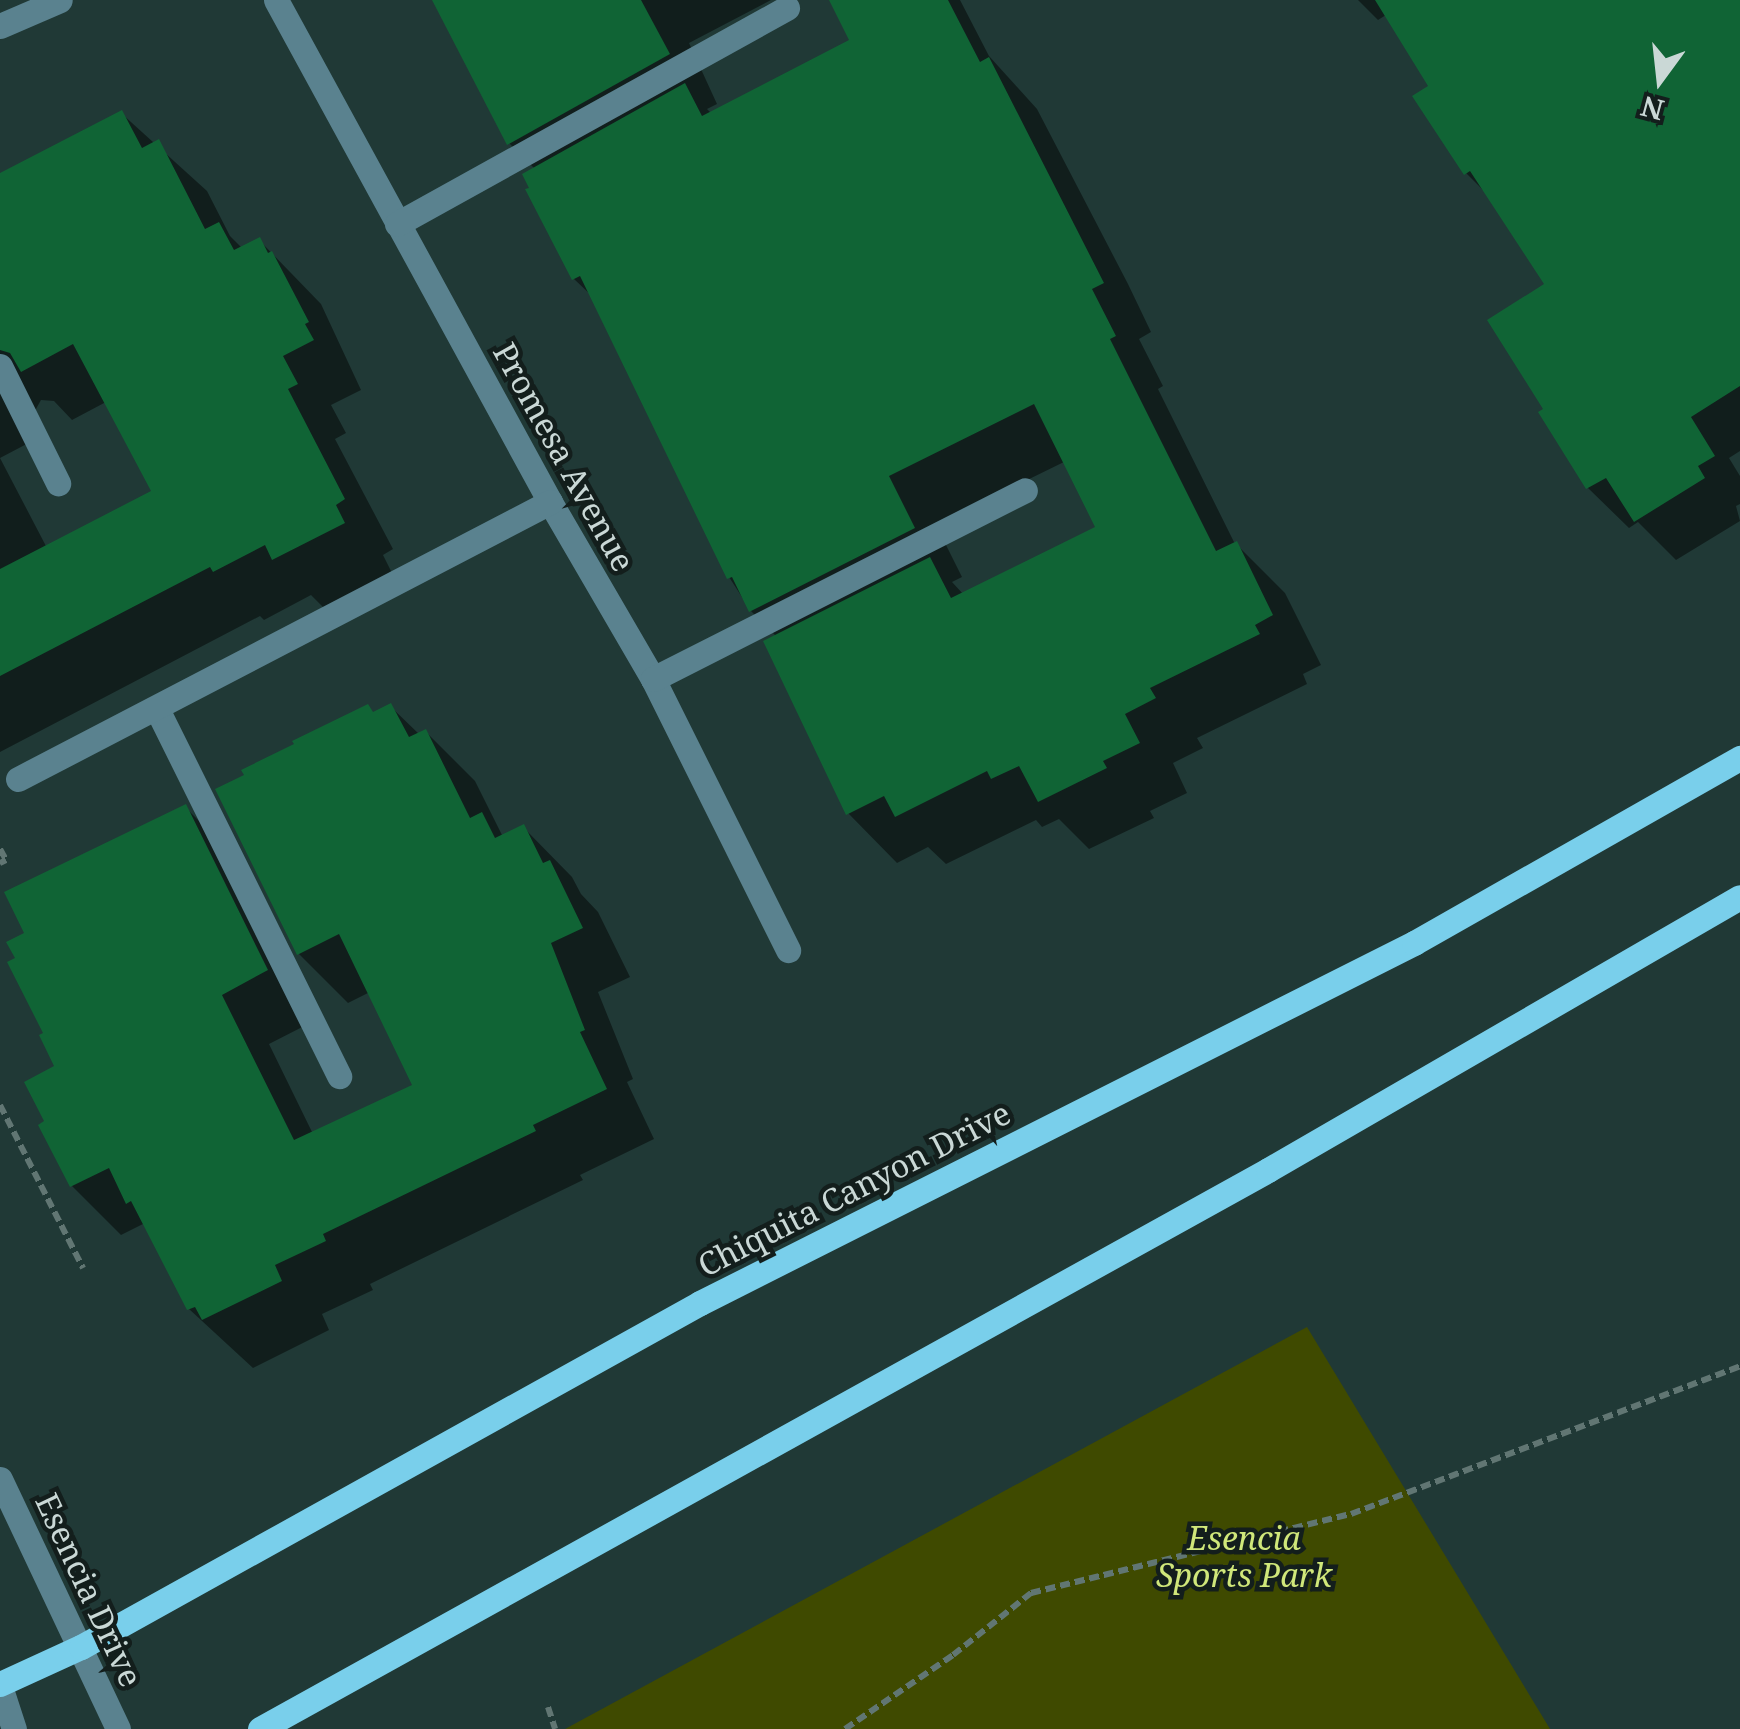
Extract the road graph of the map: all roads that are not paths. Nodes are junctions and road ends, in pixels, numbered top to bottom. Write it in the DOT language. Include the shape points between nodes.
graph roads {
  1 [pos="60,0"];
  2 [pos="276,0"];
  3 [pos="787,8"];
  4 [pos="0,26"];
  5 [pos="396,224"];
  6 [pos="0,366"];
  7 [pos="58,483"];
  8 [pos="1025,490"];
  9 [pos="550,502"];
  10 [pos="654,679"];
  11 [pos="157,709"];
  12 [pos="1740,758"];
  13 [pos="18,779"];
  14 [pos="1740,896"];
  15 [pos="788,950"];
  16 [pos="339,1076"];
  17 [pos="0,1479"];
  18 [pos="82,1647"];
  19 [pos="0,1685"];
  20 [pos="14,1729"];
  21 [pos="118,1729"];
  22 [pos="260,1729"];
  1 -- 4 [label="street"];
  2 -- 5 [label="street, Promesa Avenue"];
  3 -- 5 [label="street"];
  5 -- 9 [label="street, Promesa Avenue"];
  6 -- 7 [label="street"];
  8 -- 10 [label="street"];
  9 -- 10 [label="street, Promesa Avenue"];
  9 -- 11 [label="street"];
  10 -- 15 [label="street, Promesa Avenue"];
  11 -- 13 [label="street"];
  11 -- 16 [label="street"];
  12 -- 18 [label="main road, Chiquita Canyon Drive" via="1414,943 700,1303"];
  14 -- 22 [label="main road" via="1268,1170"];
  17 -- 18 [label="street, Esencia Drive"];
  18 -- 19 [label="main road, Chiquita Canyon Drive"];
  18 -- 21 [label="street, Esencia Drive"];
  19 -- 20 [label="street"];
}
